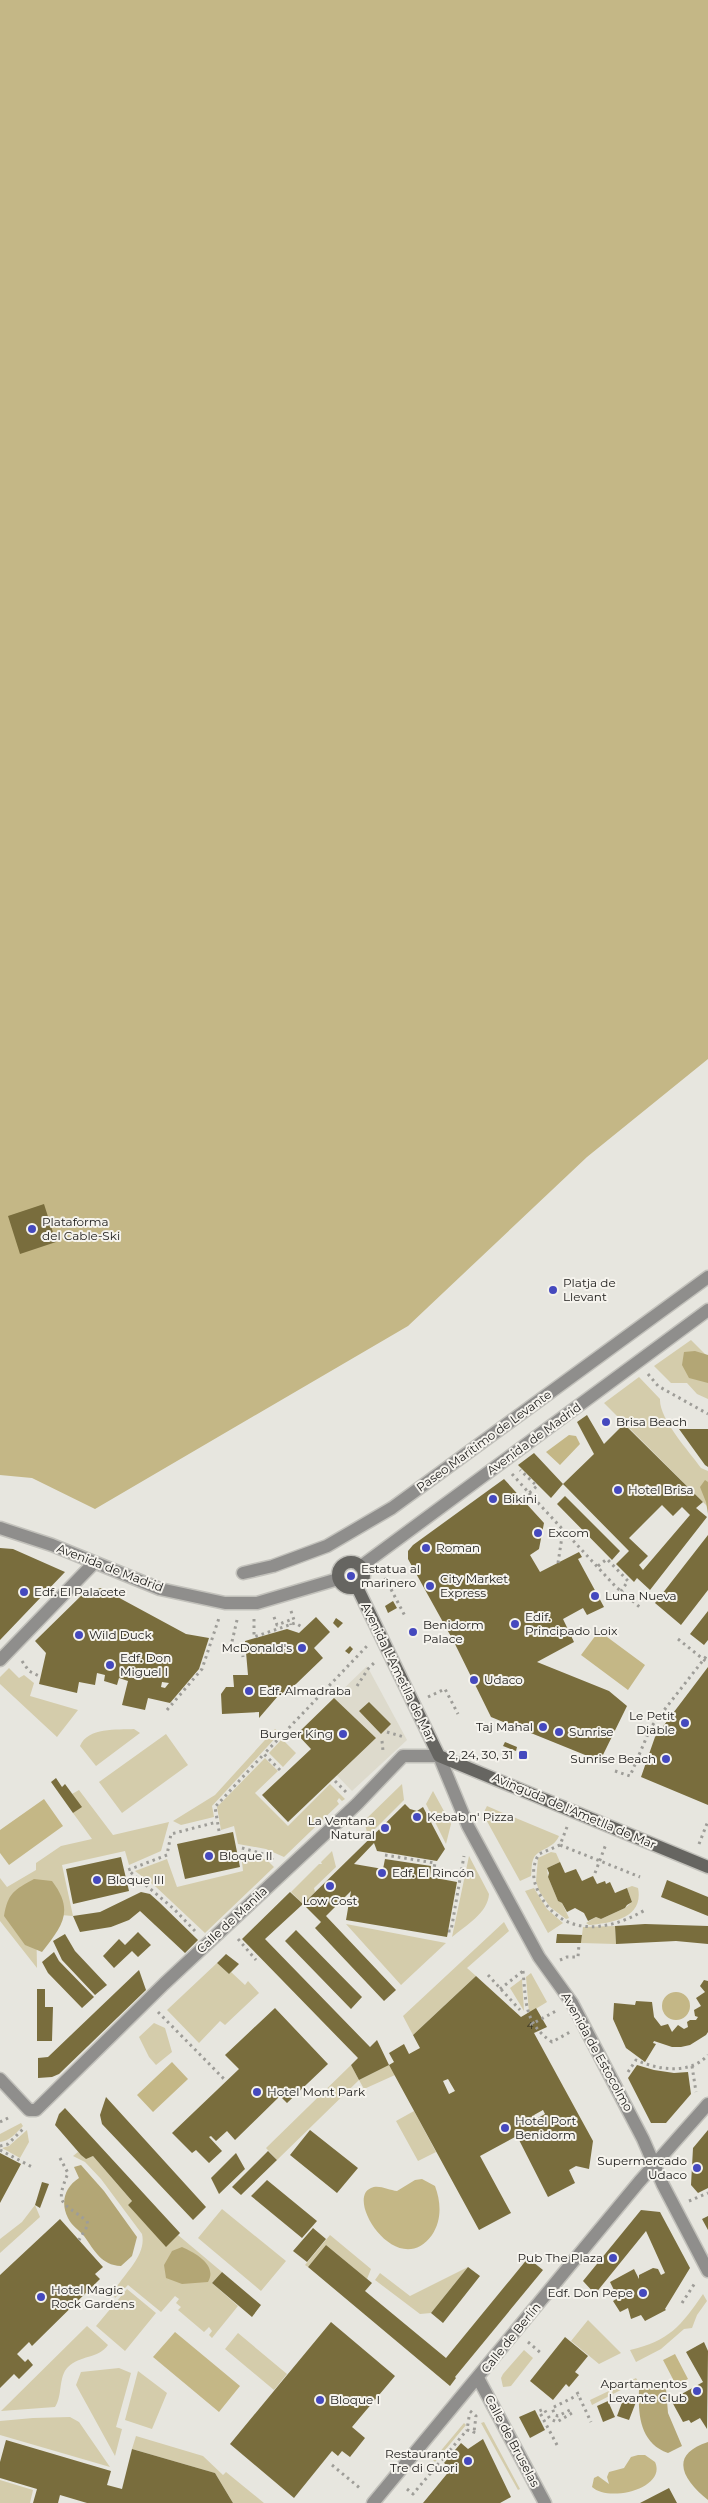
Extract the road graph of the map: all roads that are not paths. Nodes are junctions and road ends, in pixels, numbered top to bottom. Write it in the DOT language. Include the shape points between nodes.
graph roads {
  1 [pos="708,1277"];
  2 [pos="708,1310"];
  3 [pos="0,1528"];
  4 [pos="94,1563"];
  5 [pos="360,1567"];
  6 [pos="243,1573"];
  7 [pos="338,1579"];
  8 [pos="357,1587"];
  9 [pos="0,1660"];
  10 [pos="439,1756"];
  11 [pos="708,1867"];
  12 [pos="0,2079"];
  13 [pos="708,2104"];
  14 [pos="654,2165"];
  15 [pos="708,2270"];
  16 [pos="478,2378"];
  17 [pos="374,2502"];
  18 [pos="545,2503"];
  1 -- 6 [label="street, Paseo Marítimo de Levante" via="392,1508 327,1546 274,1566"];
  2 -- 5 [label="street, Avenida de Madrid"];
  3 -- 4 [label="street, Avenida de Madrid"];
  4 -- 7 [label="street, Avenida de Madrid" via="160,1589 224,1604 257,1603"];
  4 -- 9 [label="street"];
  5 -- 7 [label="street" via="354,1562 347,1563 340,1568"];
  5 -- 8 [label="street" via="364,1575"];
  7 -- 8 [label="street" via="345,1587"];
  8 -- 10 [label="street, Avenida L'Ametlla de Mar"];
  10 -- 11 [label="street, Avinguda de l'Ametlla de Mar"];
  10 -- 12 [label="street, Calle de Manila" via="403,1756 357,1804 147,2001 34,2115"];
  10 -- 14 [label="street, Avenida de Estocolmo" via="468,1826 539,1958 572,2003"];
  13 -- 14 [label="street, Calle de Berlín"];
  14 -- 15 [label="street, Avenida de Estocolmo"];
  14 -- 16 [label="street, Calle de Berlín"];
  16 -- 17 [label="street, Calle de Berlín"];
  16 -- 18 [label="street, Calle de Bruselas"];
}
